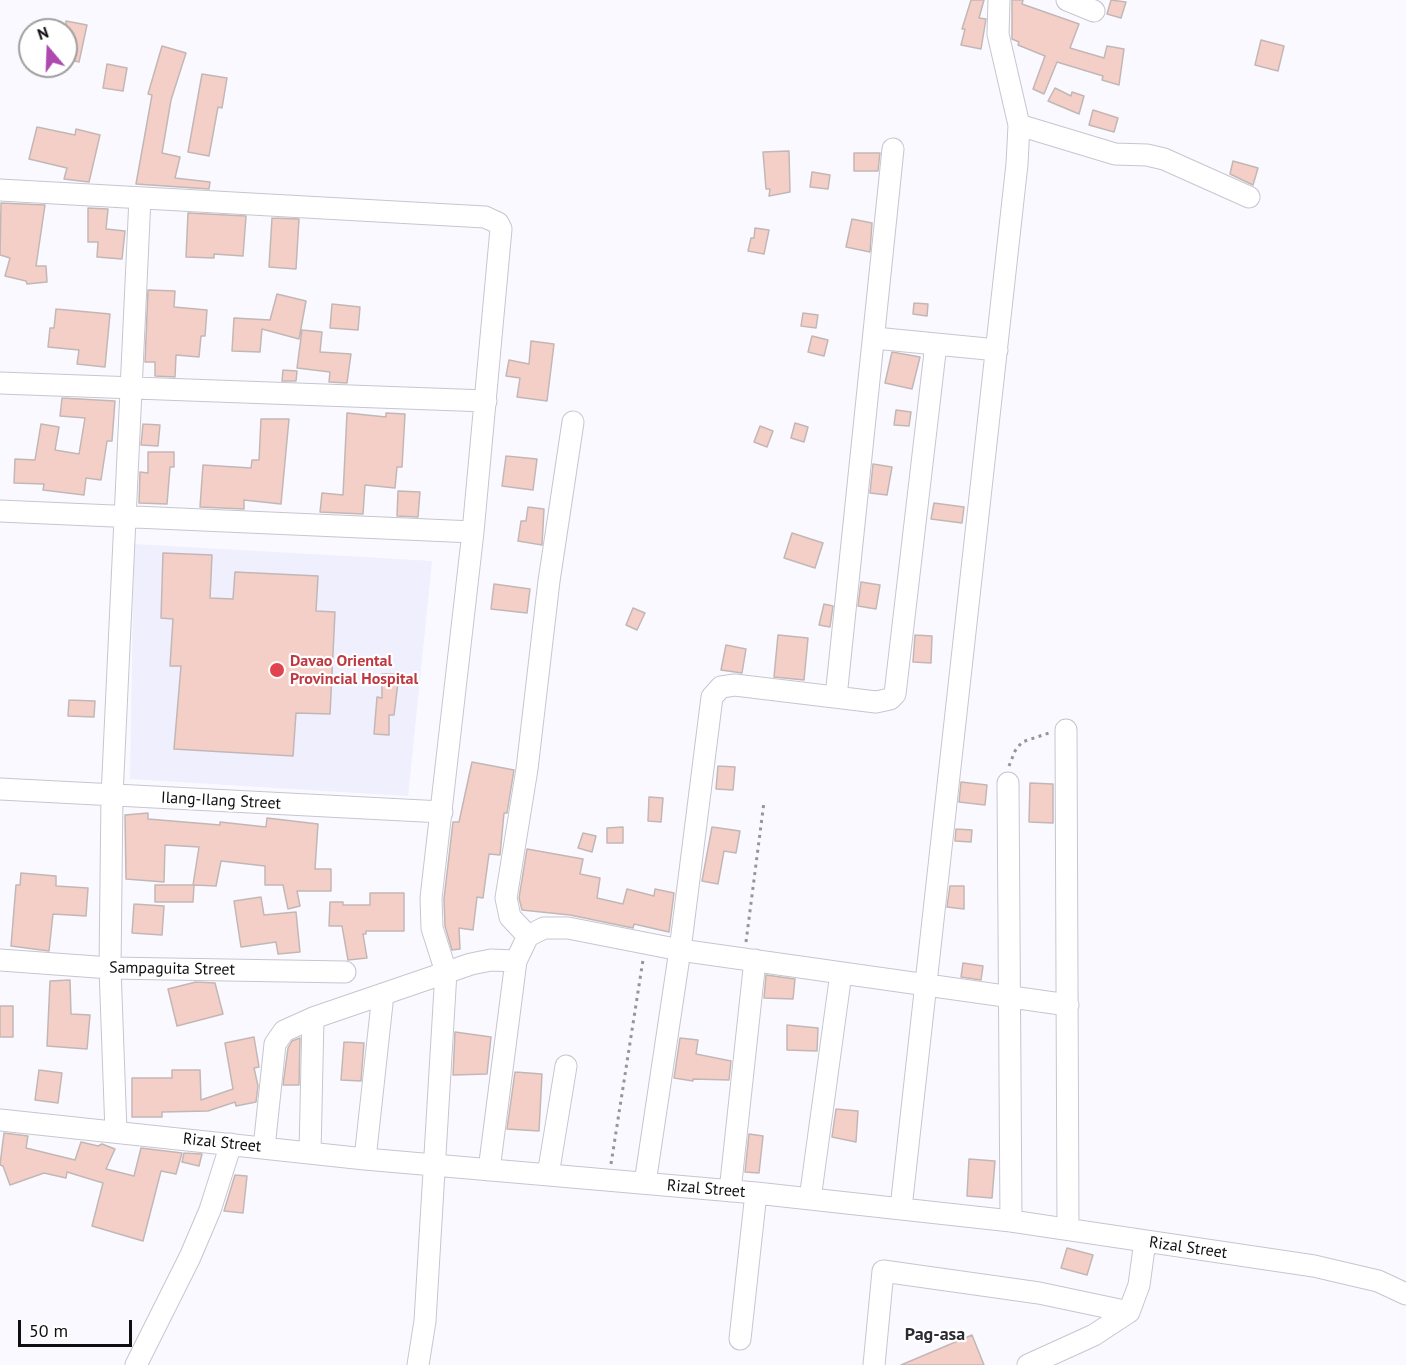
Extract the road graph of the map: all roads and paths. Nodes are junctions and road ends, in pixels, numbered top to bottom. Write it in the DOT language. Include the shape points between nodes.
graph roads {
  1 [pos="999,0"];
  2 [pos="1066,0"];
  3 [pos="1094,11"];
  4 [pos="1019,125"];
  5 [pos="893,149"];
  6 [pos="0,190"];
  7 [pos="1249,197"];
  8 [pos="140,198"];
  9 [pos="875,338"];
  10 [pos="936,344"];
  11 [pos="997,350"];
  12 [pos="0,383"];
  13 [pos="131,388"];
  14 [pos="486,401"];
  15 [pos="573,422"];
  16 [pos="0,511"];
  17 [pos="125,517"];
  18 [pos="473,532"];
  19 [pos="836,697"];
  20 [pos="1066,730"];
  21 [pos="1008,783"];
  22 [pos="0,789"];
  23 [pos="112,796"];
  24 [pos="764,802"];
  25 [pos="442,812"];
  26 [pos="528,936"];
  27 [pos="645,944"];
  28 [pos="680,950"];
  29 [pos="749,959"];
  30 [pos="0,960"];
  31 [pos="516,961"];
  32 [pos="110,968"];
  33 [pos="345,972"];
  34 [pos="446,972"];
  35 [pos="841,973"];
  36 [pos="924,984"];
  37 [pos="383,994"];
  38 [pos="1010,996"];
  39 [pos="1068,1005"];
  40 [pos="313,1018"];
  41 [pos="566,1066"];
  42 [pos="0,1120"];
  43 [pos="116,1132"];
  44 [pos="231,1144"];
  45 [pos="264,1148"];
  46 [pos="310,1153"];
  47 [pos="365,1159"];
  48 [pos="433,1165"];
  49 [pos="489,1170"];
  50 [pos="548,1175"];
  51 [pos="609,1180"];
  52 [pos="645,1183"];
  53 [pos="730,1191"];
  54 [pos="756,1193"];
  55 [pos="810,1199"];
  56 [pos="901,1208"];
  57 [pos="1011,1221"];
  58 [pos="1068,1228"];
  59 [pos="1145,1241"];
  60 [pos="1406,1294"];
  61 [pos="1129,1312"];
  62 [pos="740,1339"];
  63 [pos="136,1365"];
  64 [pos="418,1365"];
  65 [pos="874,1365"];
  66 [pos="1028,1365"];
  1 -- 4 [label="street" via="998,34"];
  2 -- 3 [label="street"];
  4 -- 7 [label="street" via="1115,154 1164,159"];
  4 -- 11 [label="street"];
  5 -- 9 [label="street"];
  6 -- 8 [label="street"];
  8 -- 13 [label="street"];
  8 -- 14 [label="street" via="493,219 502,237"];
  9 -- 10 [label="street"];
  9 -- 19 [label="street"];
  10 -- 11 [label="street"];
  10 -- 19 [label="street" via="896,694 883,702"];
  11 -- 36 [label="street"];
  12 -- 13 [label="street"];
  13 -- 14 [label="street"];
  13 -- 17 [label="street"];
  14 -- 18 [label="street"];
  15 -- 26 [label="street" via="506,898 510,917"];
  16 -- 17 [label="street"];
  17 -- 18 [label="street"];
  17 -- 23 [label="street"];
  18 -- 25 [label="street"];
  19 -- 28 [label="street" via="735,685 716,691 710,707"];
  20 -- 21 [label="path" via="1022,742 1009,766"];
  20 -- 39 [label="street"];
  21 -- 38 [label="street"];
  22 -- 23 [label="street, Ilang-Ilang Street"];
  23 -- 25 [label="street, Ilang-Ilang Street"];
  23 -- 32 [label="street"];
  24 -- 29 [label="path"];
  25 -- 34 [label="street" via="431,898 432,928"];
  26 -- 27 [label="street" via="553,926"];
  26 -- 31 [label="street"];
  27 -- 28 [label="street"];
  27 -- 51 [label="path"];
  28 -- 29 [label="street"];
  28 -- 52 [label="street"];
  29 -- 35 [label="street"];
  29 -- 53 [label="street"];
  30 -- 32 [label="street, Sampaguita Street"];
  31 -- 34 [label="street" via="491,960"];
  31 -- 49 [label="street"];
  32 -- 33 [label="street, Sampaguita Street"];
  32 -- 43 [label="street"];
  34 -- 37 [label="street"];
  34 -- 48 [label="street"];
  35 -- 36 [label="street"];
  35 -- 55 [label="street"];
  36 -- 38 [label="street"];
  36 -- 56 [label="street"];
  37 -- 40 [label="street"];
  37 -- 47 [label="street"];
  38 -- 39 [label="street"];
  38 -- 57 [label="street"];
  39 -- 58 [label="street"];
  40 -- 45 [label="street" via="284,1032 275,1044"];
  40 -- 46 [label="street"];
  41 -- 50 [label="street"];
  42 -- 43 [label="street, Rizal Street"];
  43 -- 44 [label="street, Rizal Street"];
  44 -- 45 [label="street, Rizal Street"];
  44 -- 63 [label="street" via="190,1257"];
  45 -- 46 [label="street, Rizal Street"];
  46 -- 47 [label="street, Rizal Street"];
  47 -- 48 [label="street, Rizal Street"];
  48 -- 49 [label="street, Rizal Street"];
  48 -- 64 [label="street" via="425,1321"];
  49 -- 50 [label="street, Rizal Street"];
  50 -- 51 [label="street, Rizal Street"];
  51 -- 52 [label="street, Rizal Street"];
  52 -- 53 [label="street, Rizal Street"];
  53 -- 54 [label="street, Rizal Street"];
  54 -- 55 [label="street, Rizal Street"];
  54 -- 62 [label="street"];
  55 -- 56 [label="street, Rizal Street"];
  56 -- 57 [label="street, Rizal Street"];
  57 -- 58 [label="street, Rizal Street"];
  58 -- 59 [label="street, Rizal Street"];
  59 -- 60 [label="street, Rizal Street" via="1347,1272"];
  59 -- 61 [label="street" via="1139,1286"];
  61 -- 65 [label="street" via="1039,1293 884,1270"];
  61 -- 66 [label="street" via="1094,1335"];
}
